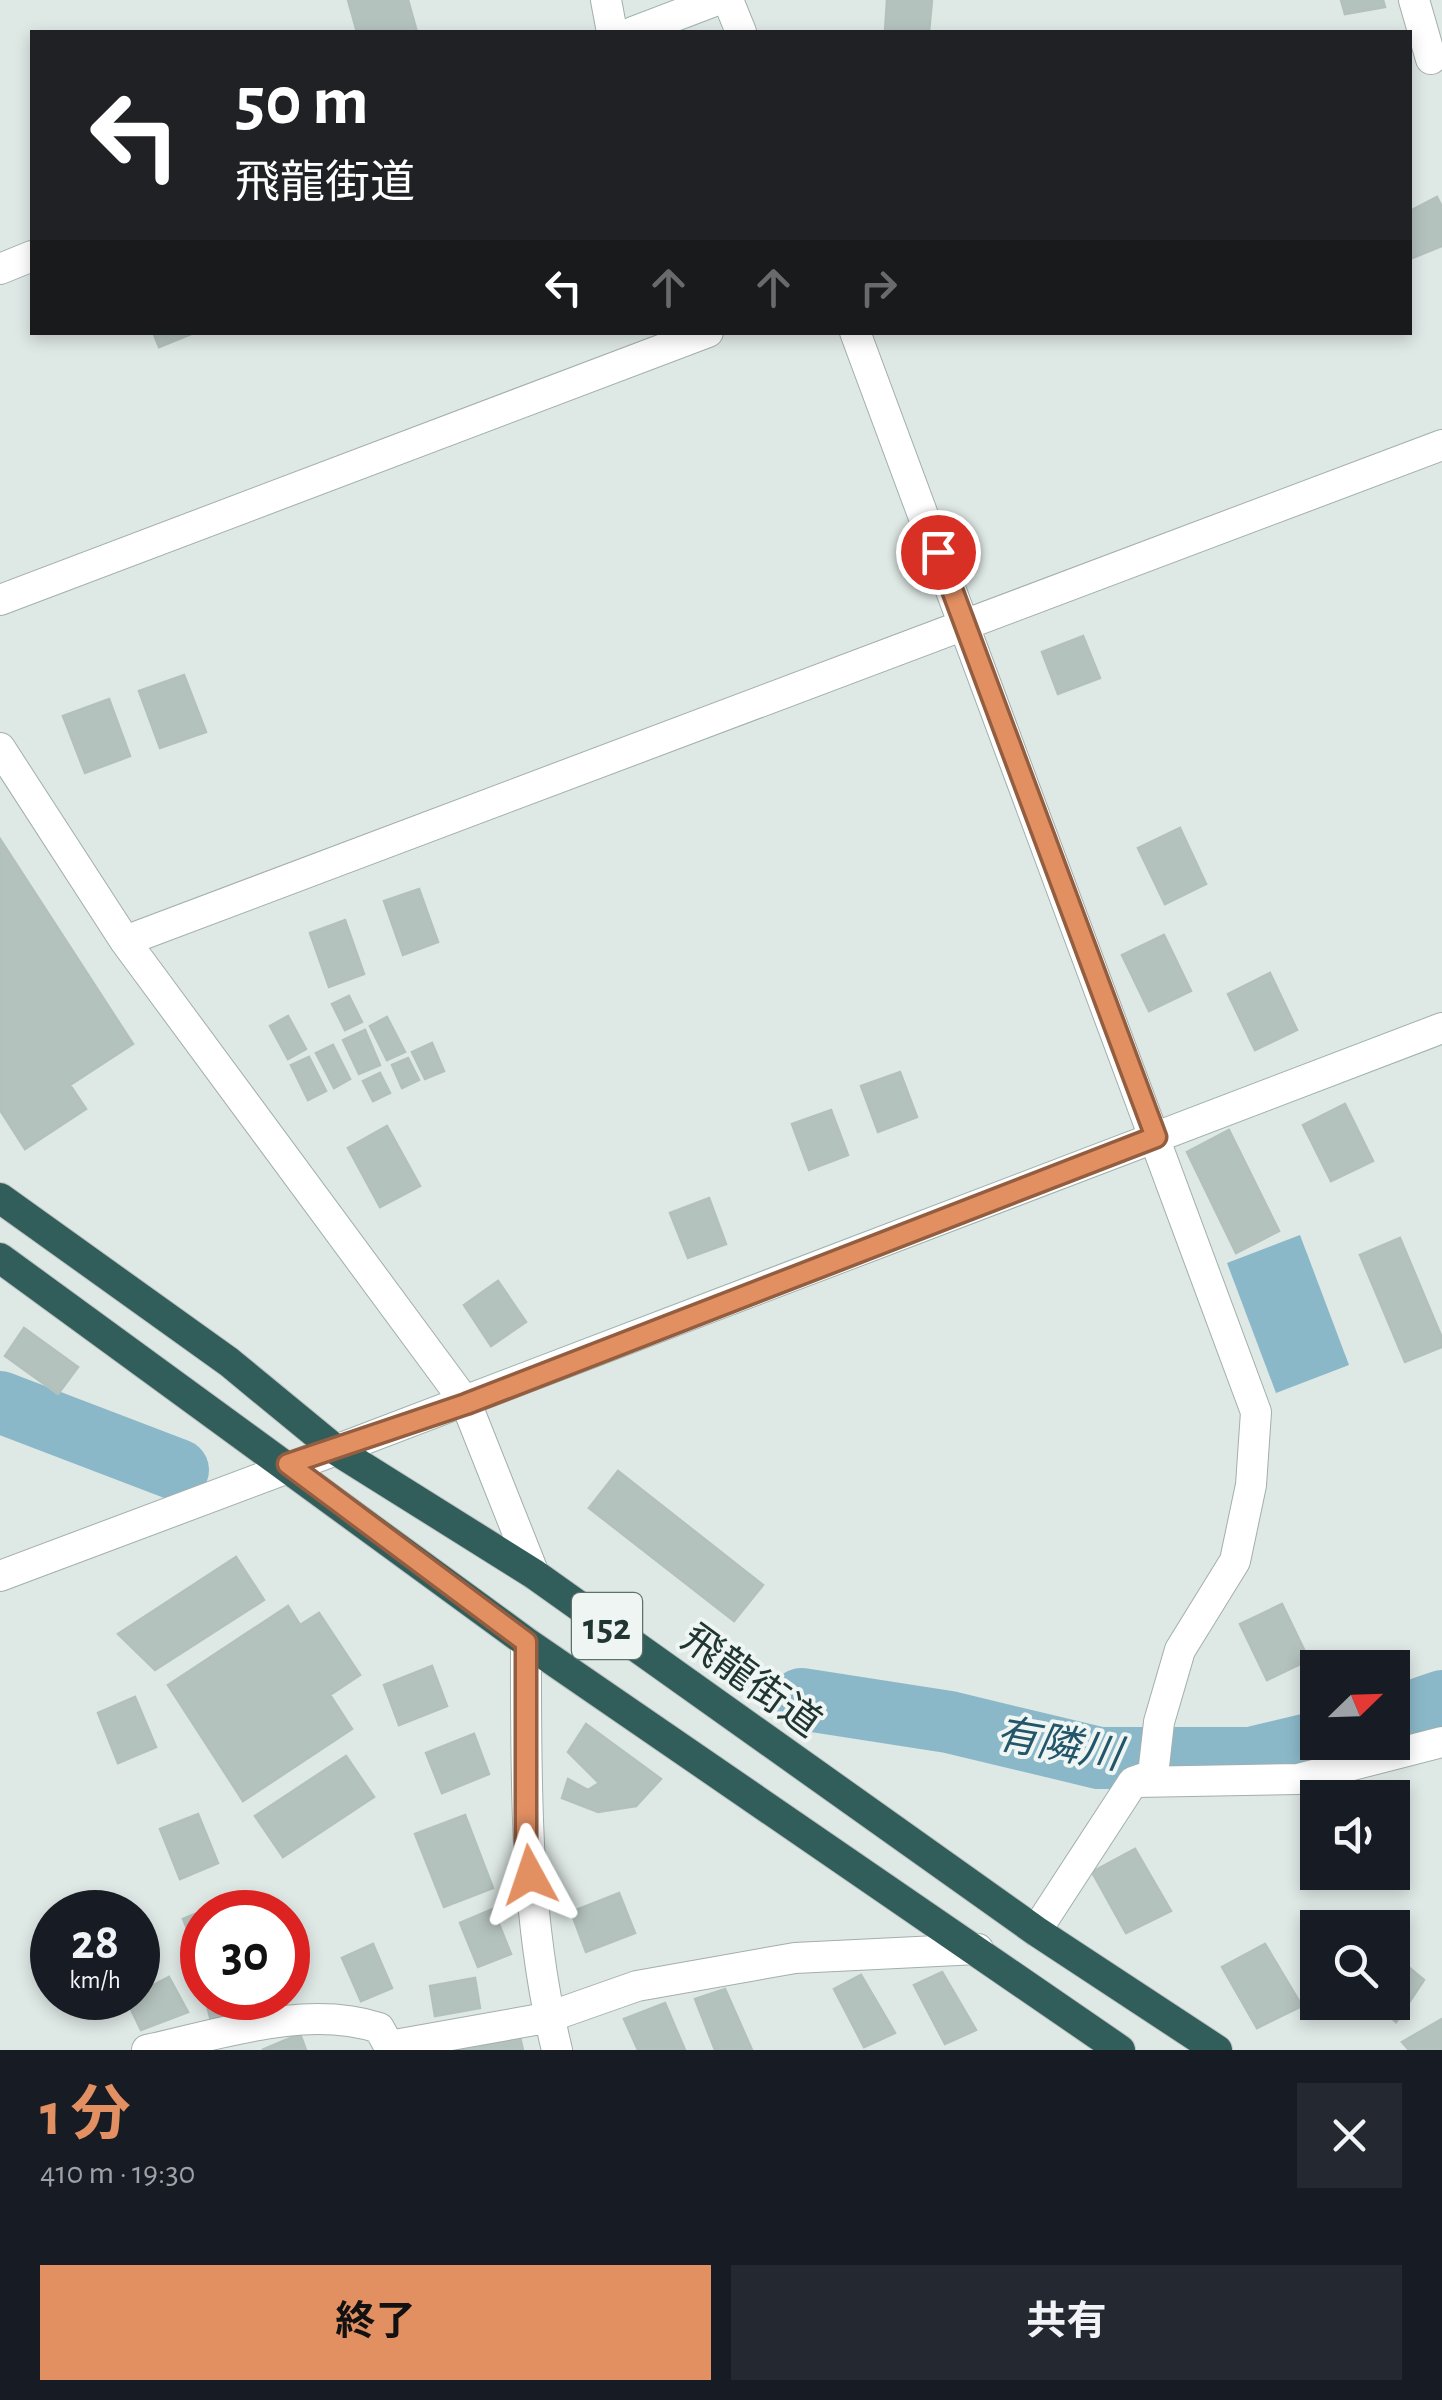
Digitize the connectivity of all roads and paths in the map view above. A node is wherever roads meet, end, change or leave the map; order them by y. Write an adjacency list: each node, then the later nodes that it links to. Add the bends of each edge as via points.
1 (606, 0): 5 (street)
2 (717, 0): 6 (street)
3 (728, 0): 7 (street)
4 (1414, 0): 8 (street)
5 (612, 30)
6 (637, 30)
7 (740, 30)
8 (1428, 60)
9 (30, 257): 10 (street)
10 (0, 269)
11 (700, 335): 14 (street)
12 (856, 335): 15 (street)
13 (1442, 445): 15 (street)
14 (0, 600)
15 (966, 625): 17 (street); 19 (street)
16 (0, 748): 17 (street)
17 (125, 941): 22 (street)
18 (1442, 1028): 19 (street)
19 (1156, 1137): 22 (street); 29 (street, via 1256,1412 1236,1562 1180,1650)
20 (0, 1198): 23 (highway, 飛龍街道 / 152, via 228,1362)
21 (0, 1258): 24 (highway, 152)
22 (466, 1404): 23 (street); 25 (street)
23 (336, 1450): 24 (street); 25 (highway, 飛龍街道 / 152)
24 (288, 1464): 26 (street); 27 (highway, 152)
25 (534, 1574): 30 (highway, 飛龍街道 / 152)
26 (0, 1576)
27 (526, 1642): 31 (highway, 152); 32 (street, via 526,1840)
28 (1442, 1742): 29 (street, via 1298,1779)
29 (1143, 1778): 30 (street)
30 (1036, 1932): 36 (highway, 飛龍街道 / 152)
31 (978, 1948): 32 (street, via 796,1958 637,1986); 35 (highway, 152)
32 (546, 2018): 33 (street, via 389,2046 379,2028 344,2017 260,2026); 34 (street)
33 (147, 2050)
34 (556, 2050)
35 (1120, 2050)
36 (1216, 2050)

